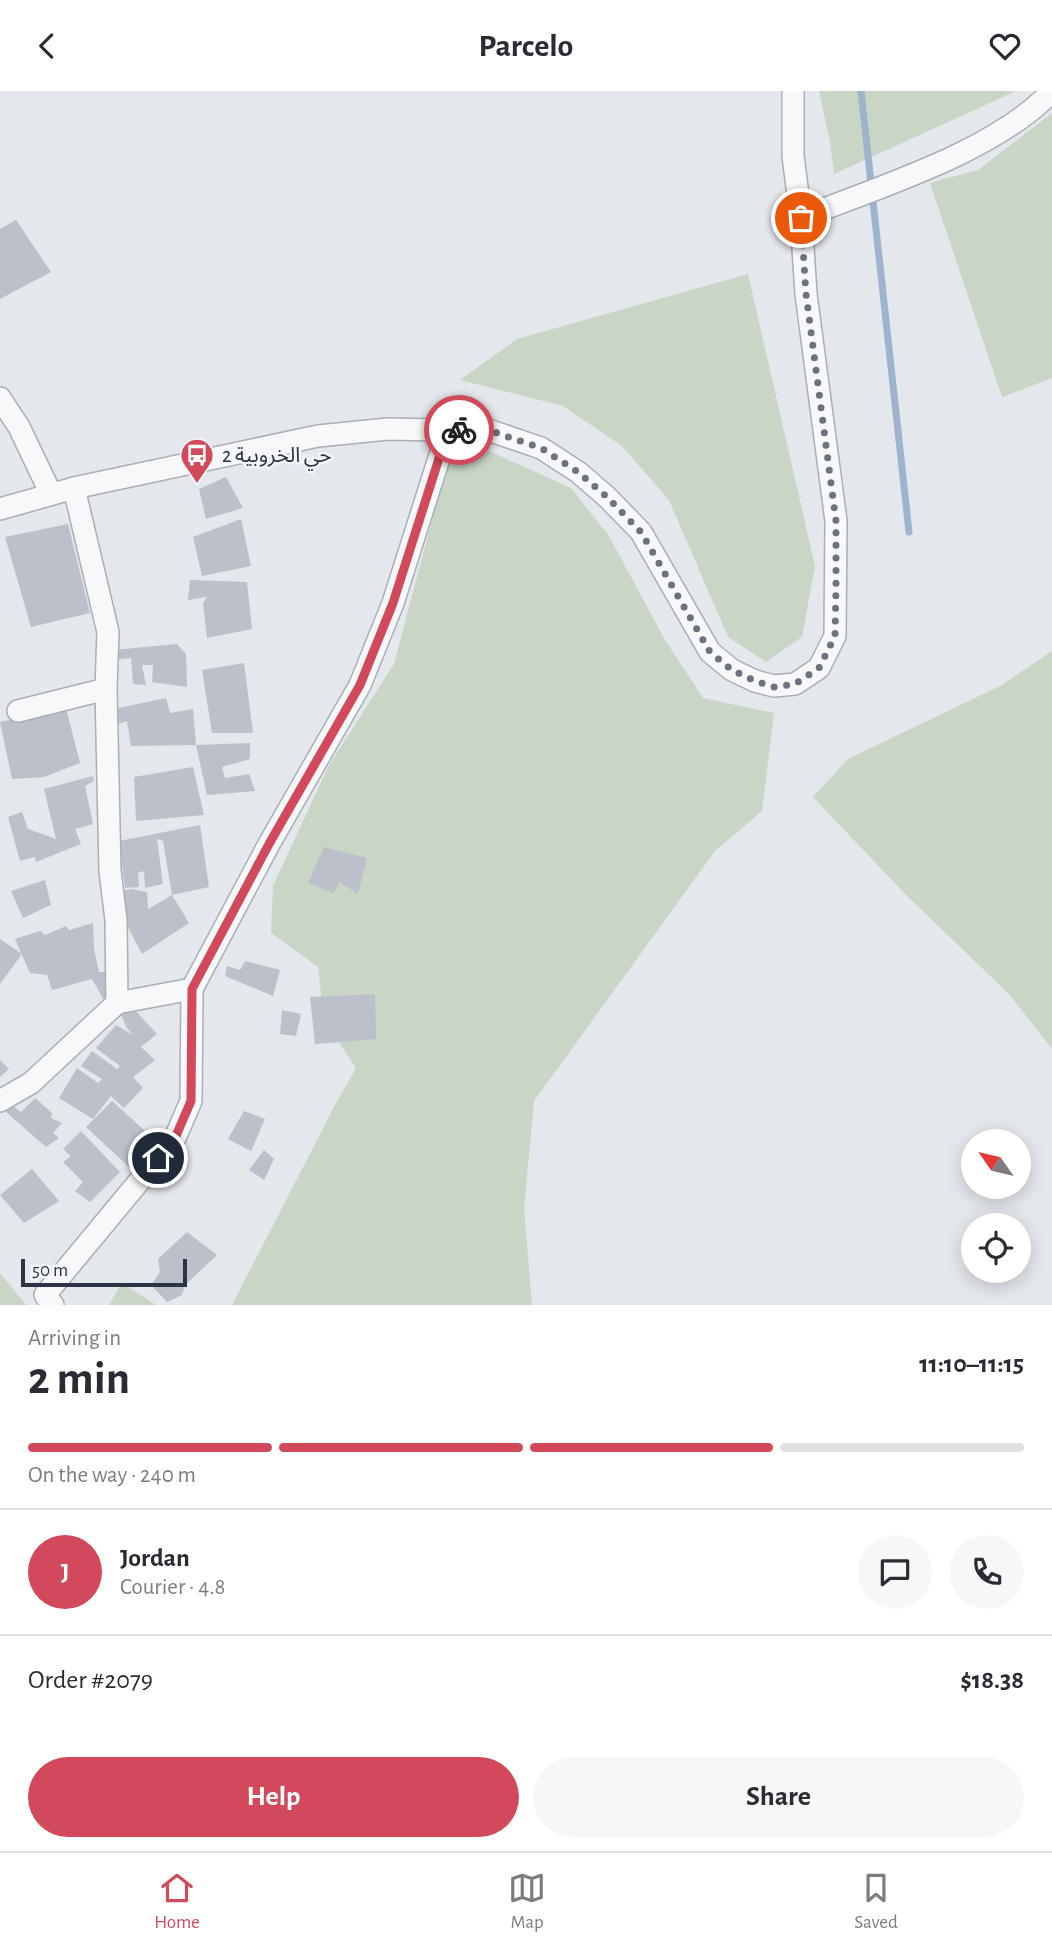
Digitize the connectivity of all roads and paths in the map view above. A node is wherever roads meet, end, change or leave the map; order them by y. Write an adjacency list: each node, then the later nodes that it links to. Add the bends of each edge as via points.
1 (793, 91): 3 (street, via 793,156)
2 (1052, 91): 3 (street, via 997,134)
3 (801, 218): 5 (street, via 806,294 836,521 836,572 835,636 819,668 795,684 774,687 755,681 710,652 641,532 578,472 541,448 491,431)
4 (0, 398): 7 (street)
5 (448, 430): 6 (street, via 388,429 318,436); 11 (street, via 393,603 360,685)
6 (74, 488): 7 (street); 9 (street, via 108,632)
7 (51, 494): 8 (street)
8 (0, 509)
9 (106, 689): 10 (street); 12 (street)
10 (19, 711)
11 (192, 989): 12 (street); 14 (street, via 191,1101 175,1138 45,1295)
12 (117, 1003): 13 (street, via 31,1083)
13 (0, 1101)
14 (53, 1305)

